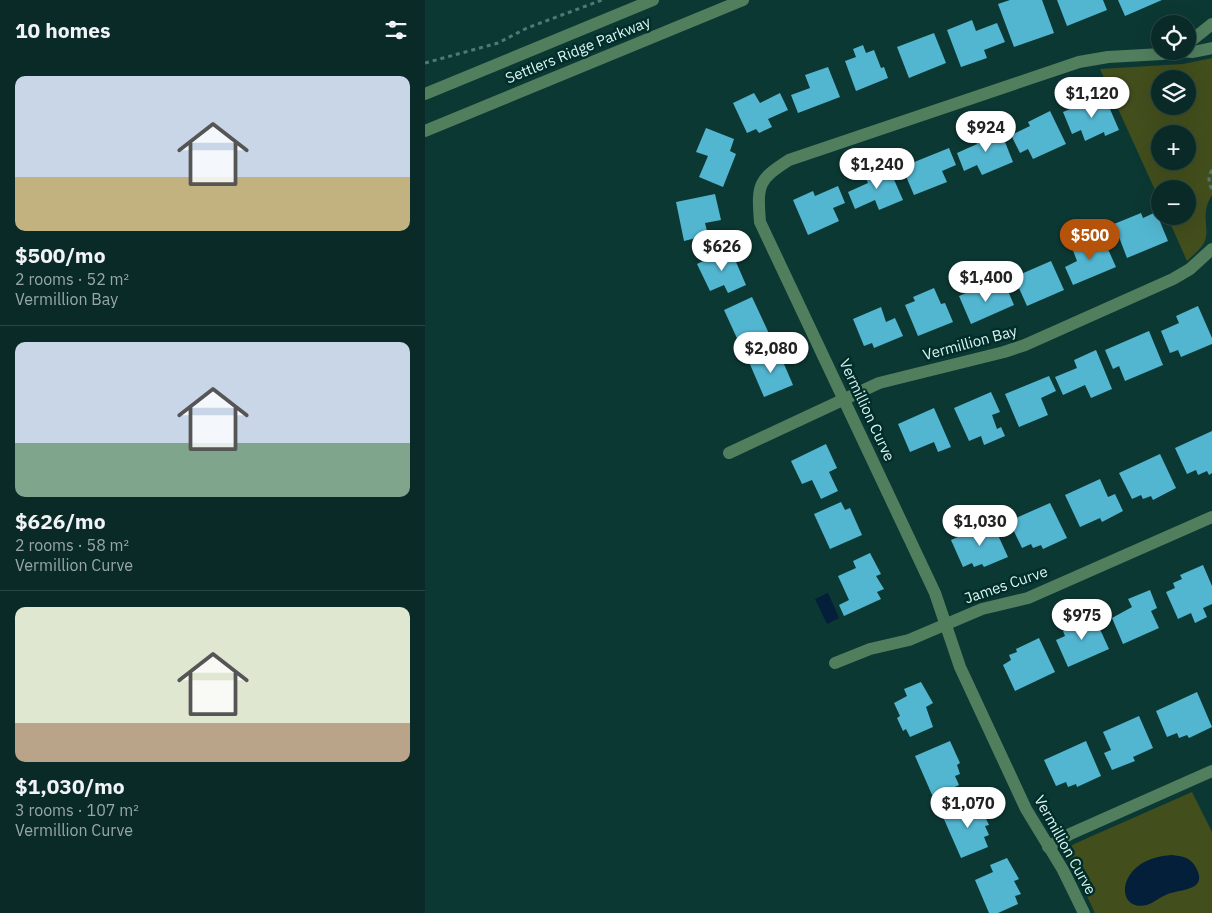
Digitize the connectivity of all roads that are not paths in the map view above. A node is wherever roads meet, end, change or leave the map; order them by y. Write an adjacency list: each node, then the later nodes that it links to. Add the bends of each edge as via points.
1 (653, 0): 8 (street, Settlers Ridge Parkway)
2 (743, 0): 9 (street, Settlers Ridge Parkway)
3 (1212, 24): 4 (street)
4 (1196, 37)
5 (1212, 48): 6 (street, Vermillion Curve)
6 (1196, 51)
7 (1151, 55): 11 (street, Vermillion Curve, via 1079,62 789,160 767,174 758,194 760,222)
8 (425, 94)
9 (425, 131)
10 (1212, 249): 11 (street, Vermillion Bay, via 1173,279 1025,345 879,384)
11 (845, 399): 12 (street, Vermillion Bay); 14 (street, Vermillion Curve, via 935,593)
12 (729, 453)
13 (1212, 517): 14 (street, James Curve, via 1033,596 981,609)
14 (946, 624): 15 (street, James Curve, via 909,640 867,650); 17 (street, Vermillion Curve, via 960,667 1026,809)
15 (835, 663)
16 (1212, 771): 17 (street, via 1074,832)
17 (1049, 847): 18 (street, Vermillion Curve)
18 (1083, 913)

